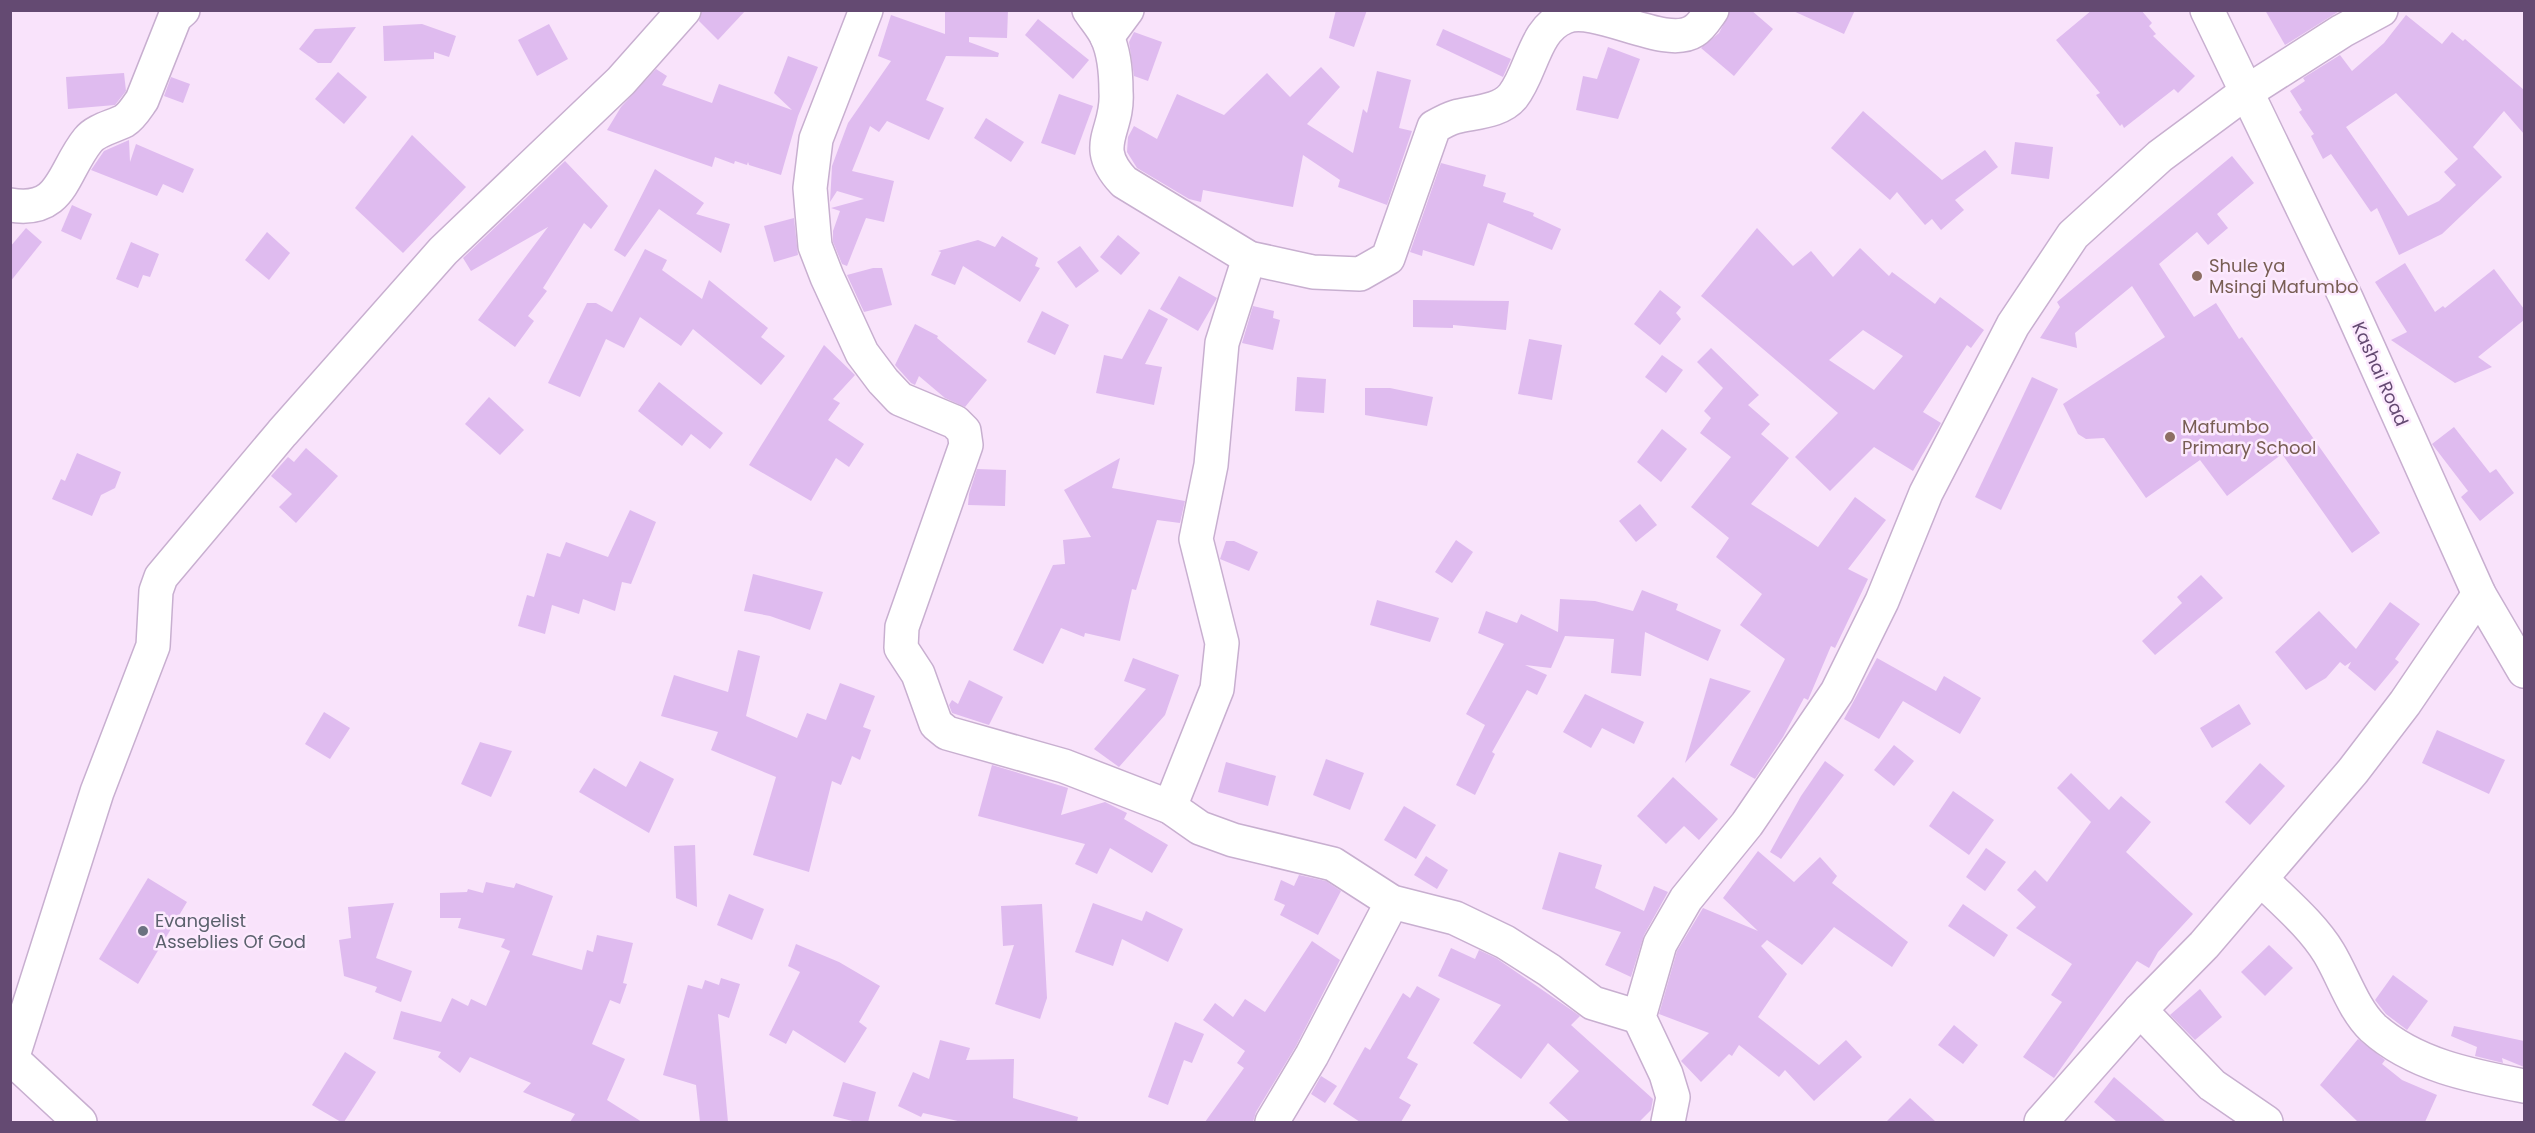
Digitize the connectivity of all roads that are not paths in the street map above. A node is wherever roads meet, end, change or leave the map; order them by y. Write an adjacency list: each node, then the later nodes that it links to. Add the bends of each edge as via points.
1 (183, 10): 11 (street, via 175,17 134,112 88,139 56,193 45,202 24,207)
2 (684, 10): 20 (street, via 621,81 443,251 161,577 156,591 153,646 97,792)
3 (866, 10): 15 (street, via 816,138 810,188 815,246 862,353 883,381 900,399 955,422 964,431 966,445 902,627 901,648 918,674 936,724 947,733 1064,766)
4 (1089, 10): 9 (street)
5 (1127, 10): 9 (street)
6 (1712, 10): 12 (street, via 1694,32 1673,36 1585,16 1566,16 1550,27 1513,97 1484,113 1453,117 1434,127 1388,258 1360,274 1313,272)
7 (2208, 10): 10 (street, Kashai Road)
8 (2381, 10): 10 (street)
9 (1107, 37): 12 (street, via 1117,94 1106,148 1109,166 1124,182)
10 (2245, 93): 13 (street, Kashai Road, via 2346,298); 19 (street, via 2160,156 2073,235 2013,325 1926,493 1882,601 1837,692 1747,824 1686,899 1660,944)
11 (10, 204)
12 (1249, 258): 15 (street, via 1222,343 1211,465 1196,539 1222,643 1217,689)
13 (2479, 594): 14 (street, Kashai Road); 16 (street, via 2353,771)
14 (2524, 671)
15 (1170, 807): 17 (street, via 1211,832 1333,864)
16 (2261, 879): 18 (street); 21 (street, via 2312,931 2371,1026 2388,1040 2430,1062)
17 (1392, 902): 19 (street, via 1455,918 1505,942 1593,1003); 23 (street, via 1312,1055)
18 (2140, 1010): 25 (street); 26 (street, via 2212,1085)
19 (1639, 1017): 24 (street, via 1673,1097)
20 (11, 1058): 22 (street)
21 (2524, 1086)
22 (80, 1122)
23 (1272, 1122)
24 (1668, 1122)
25 (2041, 1122)
26 (2266, 1122)

